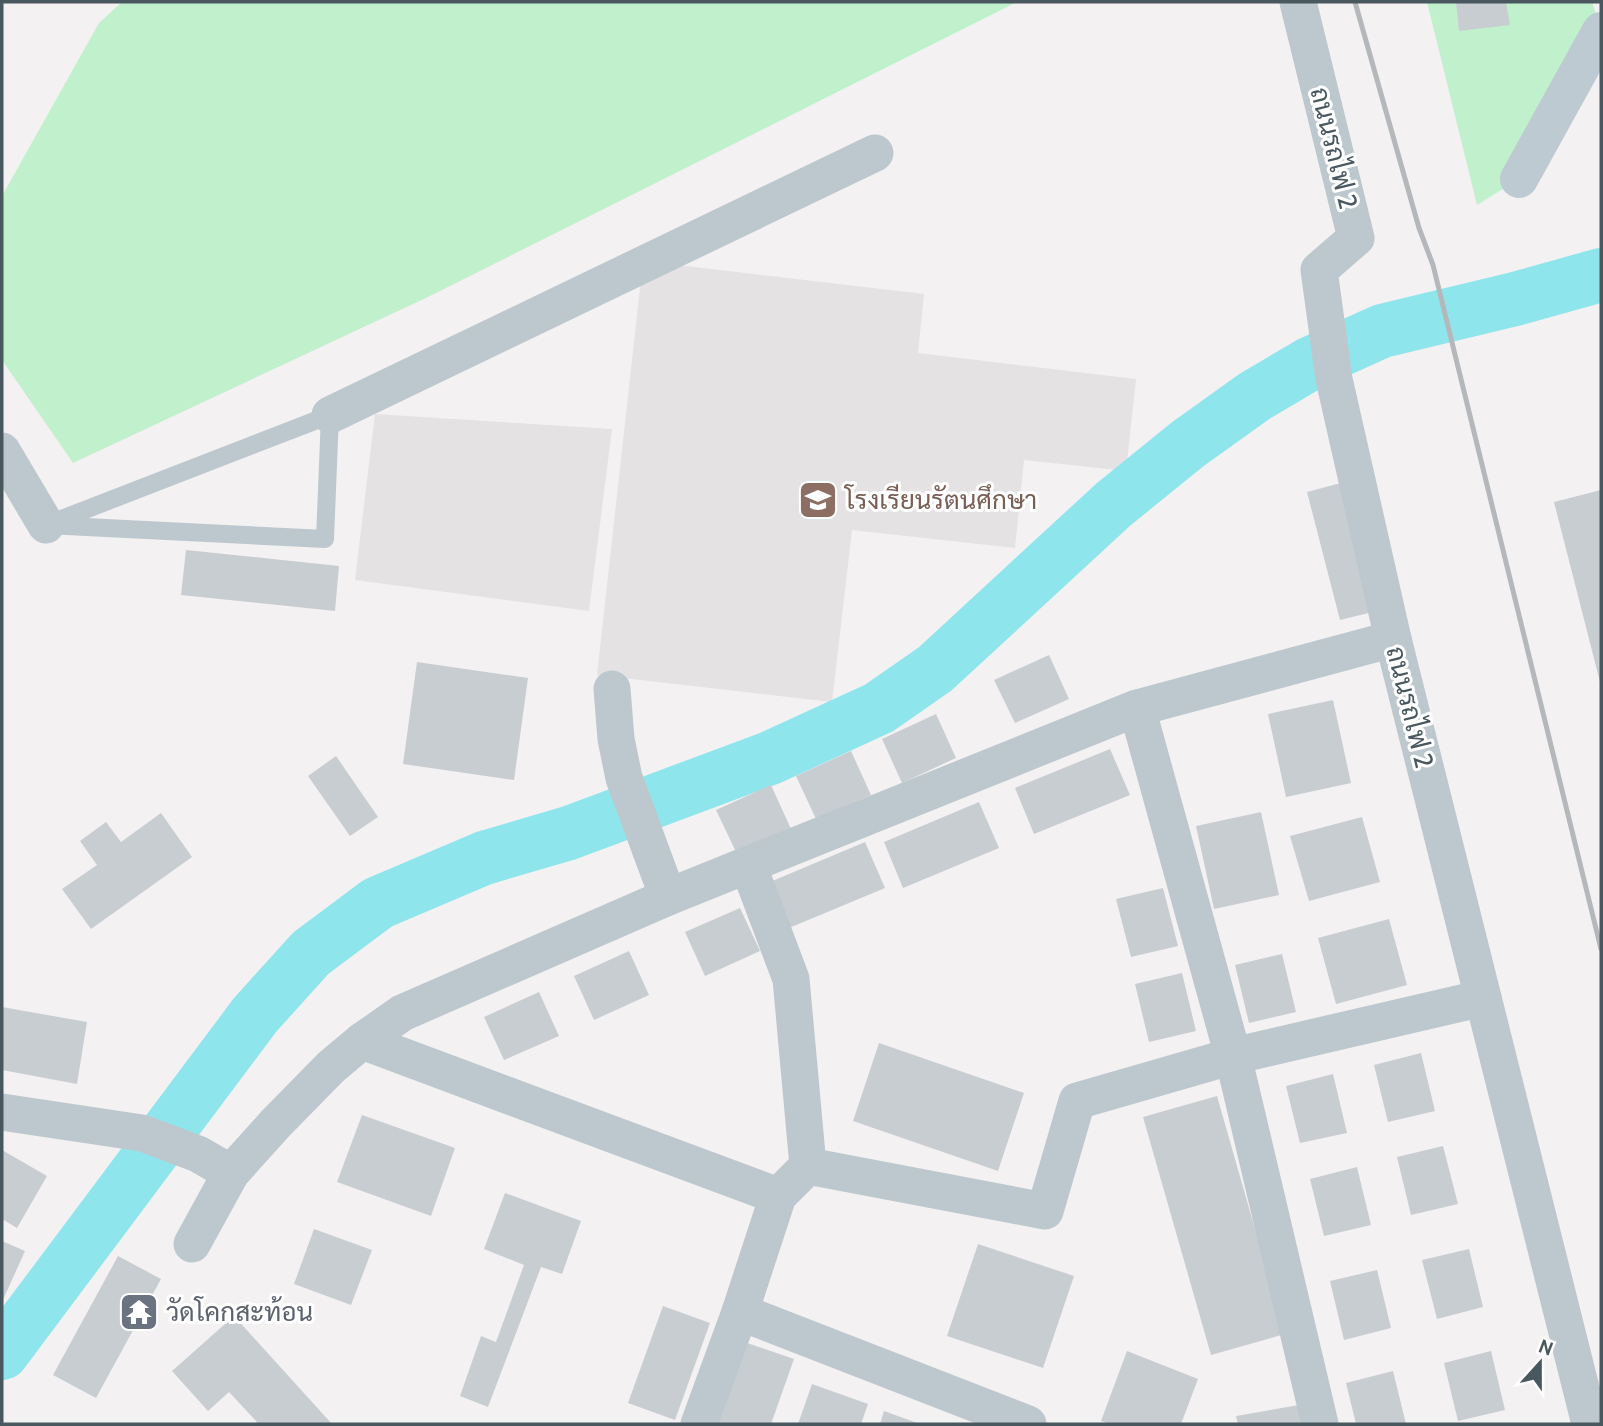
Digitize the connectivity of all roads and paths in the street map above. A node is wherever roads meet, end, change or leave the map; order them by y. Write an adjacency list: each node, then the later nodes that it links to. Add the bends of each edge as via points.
1 (1297, 2): 8 (street, ถนนรถไฟ 2, via 1356,238 1319,270 1334,379)
2 (1601, 31): 4 (street)
3 (875, 153): 5 (street)
4 (1519, 179)
5 (330, 415): 7 (lane); 7 (lane, via 325,539)
6 (2, 451): 7 (street)
7 (46, 525)
8 (1394, 639): 10 (street); 13 (street, ถนนรถไฟ 2)
9 (612, 689): 12 (street, via 624,778)
10 (1137, 708): 11 (street); 15 (street)
11 (748, 865): 12 (street); 17 (street, via 792,978)
12 (663, 885): 14 (street, via 402,1013)
13 (1483, 998): 15 (street); 25 (street, ถนนรถไฟ 2)
14 (362, 1041): 18 (street, via 331,1067); 19 (street)
15 (1233, 1056): 17 (street, via 1077,1101 1045,1210); 24 (street)
16 (2, 1112): 18 (street, via 142,1133 198,1154)
17 (808, 1166): 19 (street)
18 (231, 1173): 20 (street)
19 (778, 1196): 21 (street)
20 (192, 1244)
21 (740, 1312): 22 (street); 23 (street)
22 (699, 1424)
23 (1028, 1424)
24 (1320, 1424)
25 (1587, 1424)

